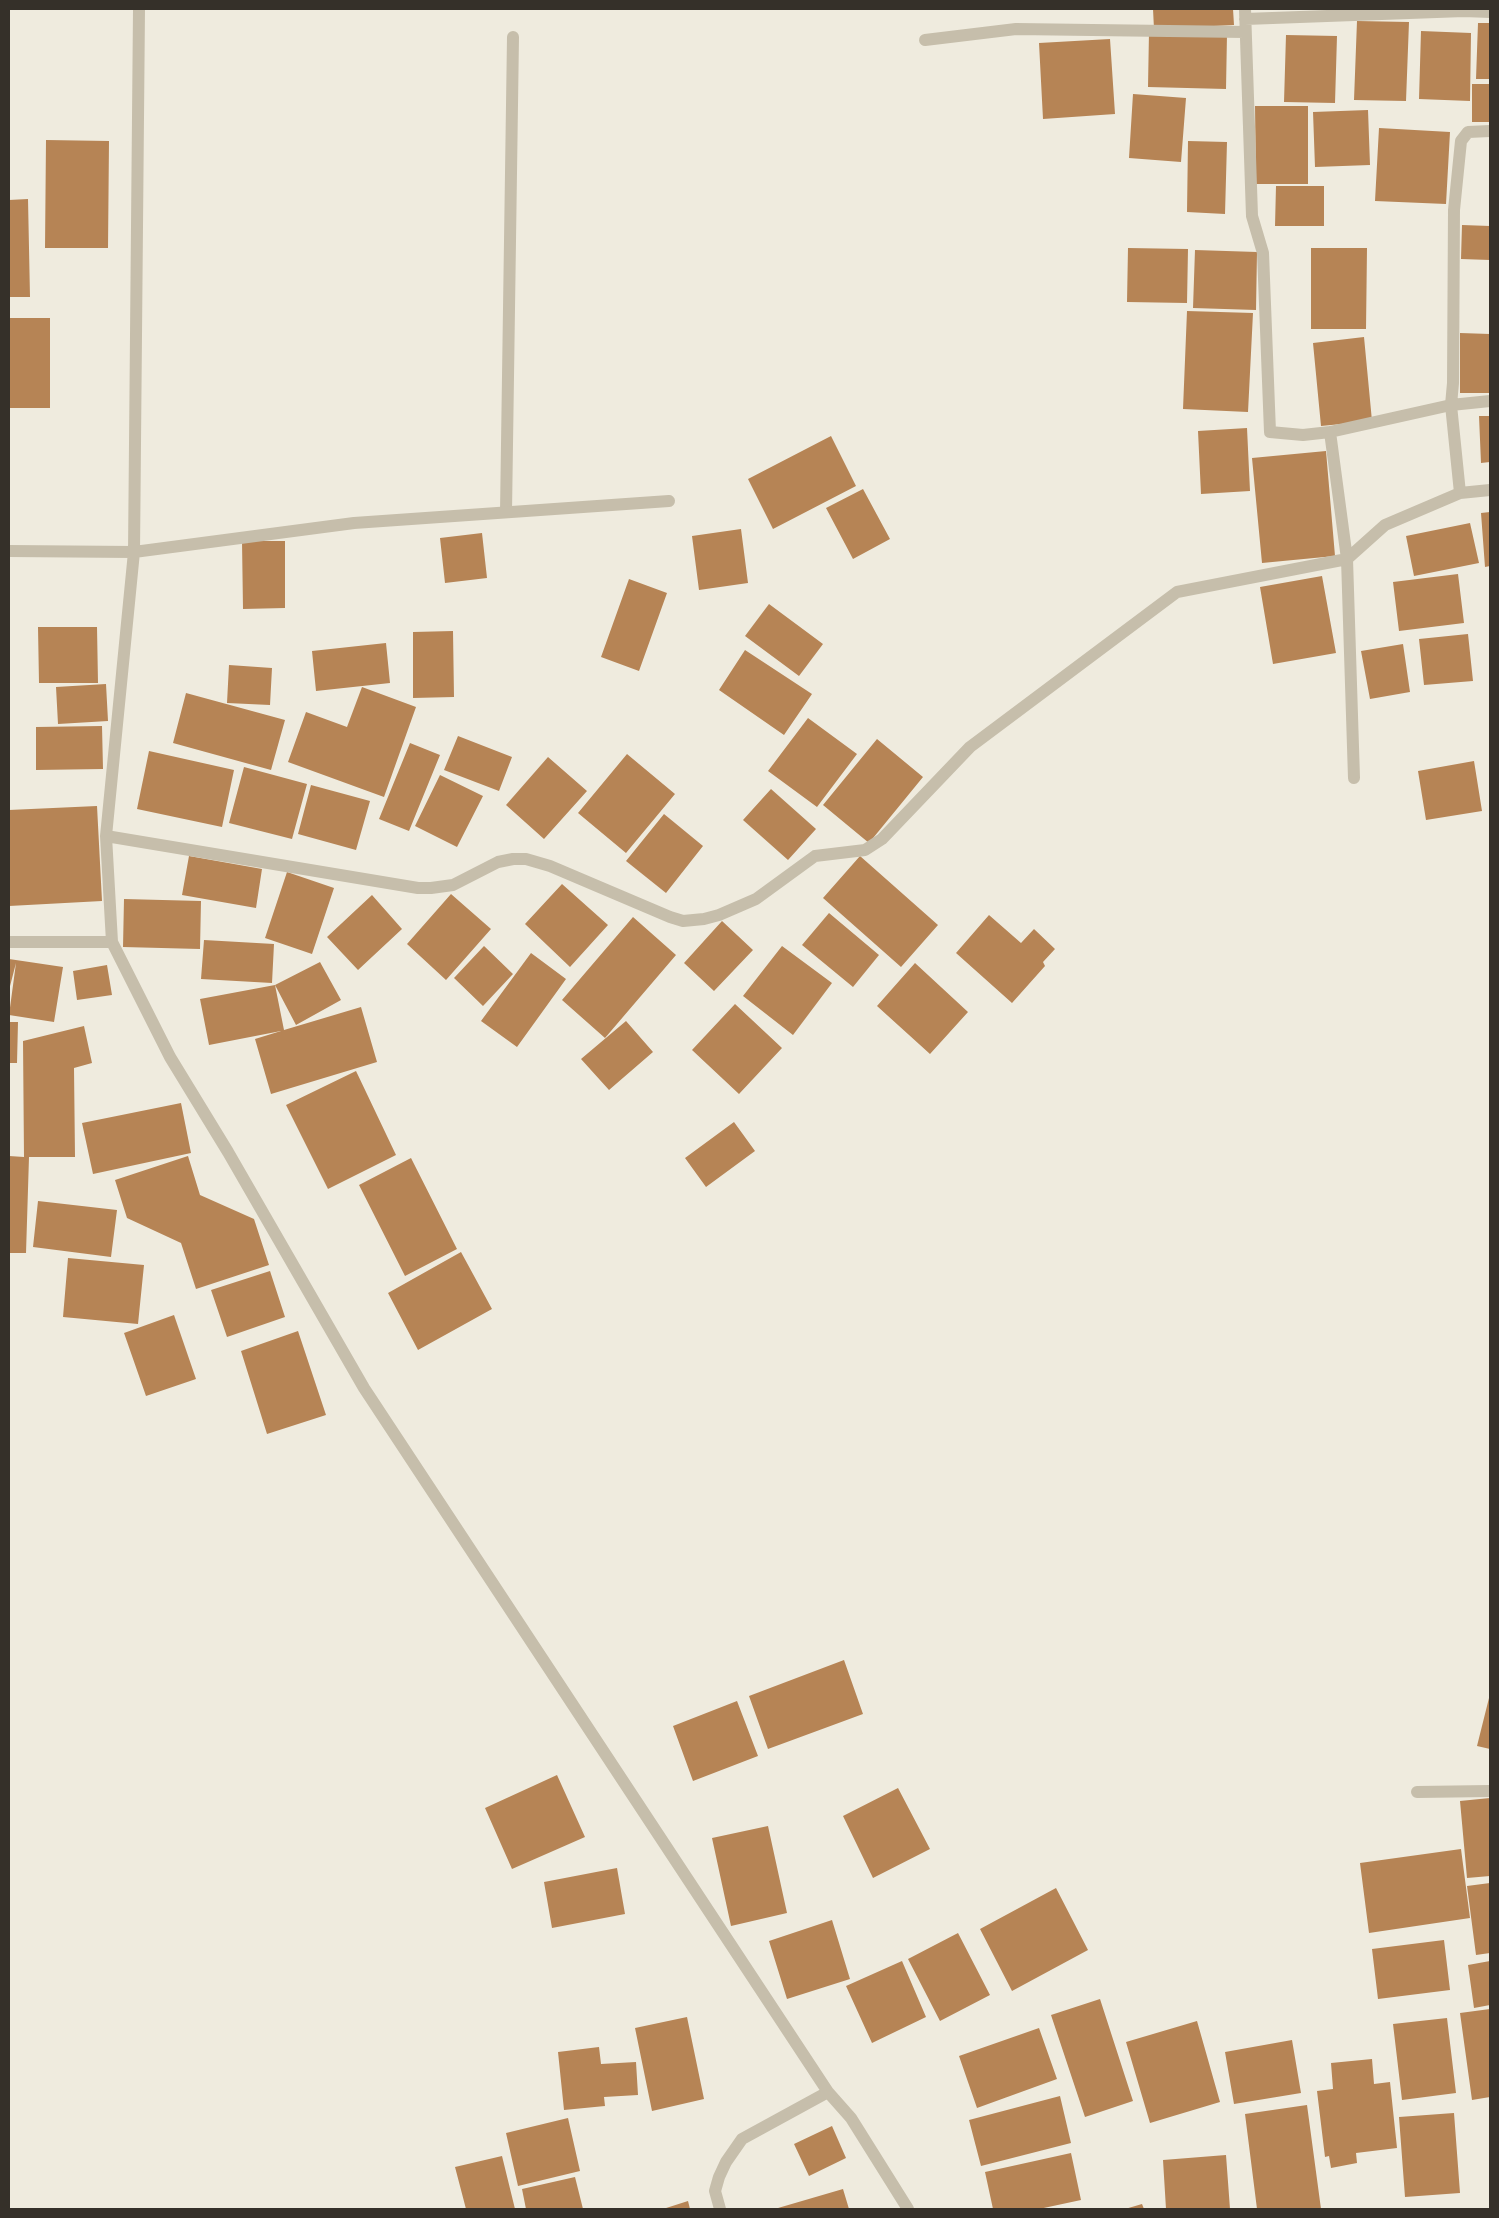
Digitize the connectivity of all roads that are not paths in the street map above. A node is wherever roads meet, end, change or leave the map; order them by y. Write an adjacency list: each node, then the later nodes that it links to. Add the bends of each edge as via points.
1 (139, 9): 16 (street)
2 (1490, 12): 3 (street)
3 (1245, 14): 4 (street)
4 (1245, 32): 6 (street, via 1016,29); 10 (street, via 1252,216 1263,253 1270,432 1303,435)
5 (513, 37): 14 (street)
6 (925, 40)
7 (1490, 131): 9 (street, via 1468,132 1461,140 1454,210)
8 (1490, 401): 9 (street)
9 (1451, 405): 10 (street); 12 (street)
10 (1330, 432): 17 (street)
11 (1490, 490): 12 (street)
12 (1460, 493): 17 (street, via 1385,525)
13 (669, 501): 14 (street)
14 (506, 512): 16 (street, via 354,523)
15 (9, 551): 16 (street)
16 (134, 552): 19 (street)
17 (1347, 559): 18 (street); 19 (street, via 1177,592 970,747 882,839 865,850 815,856 756,899 704,919 683,921 670,917 526,859 498,862 453,885 418,888)
18 (1354, 778)
19 (106, 836): 21 (street)
20 (9, 942): 21 (street)
21 (112, 942): 24 (street, via 170,1057 364,1388)
22 (1490, 1791): 23 (street)
23 (1417, 1792)
24 (828, 2092): 25 (street, via 742,2139 719,2177 715,2191); 26 (street, via 851,2118)
25 (720, 2209)
26 (908, 2209)

